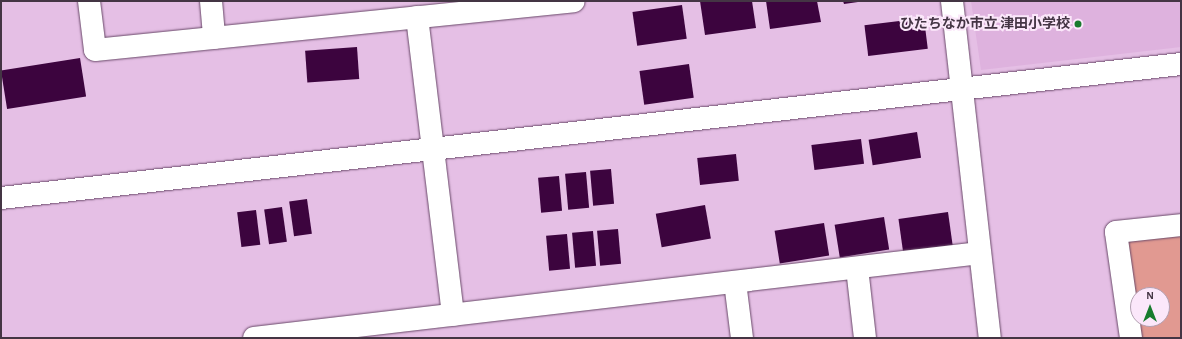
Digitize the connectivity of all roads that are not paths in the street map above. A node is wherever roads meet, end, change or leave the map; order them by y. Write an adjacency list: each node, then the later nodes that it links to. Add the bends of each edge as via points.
1 (89, 1): 6 (street, via 95,50)
2 (211, 1): 6 (street)
3 (574, 1): 5 (street)
4 (952, 1): 8 (street)
5 (417, 17): 6 (street); 9 (street)
6 (214, 38)
7 (1181, 64): 8 (street)
8 (962, 90): 9 (street); 12 (street)
9 (433, 151): 10 (street); 15 (street)
10 (1, 198)
11 (1181, 225): 20 (street, via 1116,232)
12 (980, 253): 13 (street); 19 (street)
13 (857, 268): 14 (street); 18 (street)
14 (735, 282): 15 (street); 17 (street)
15 (453, 315): 16 (street)
16 (254, 338)
17 (742, 338)
18 (865, 338)
19 (990, 338)
20 (1131, 338)

